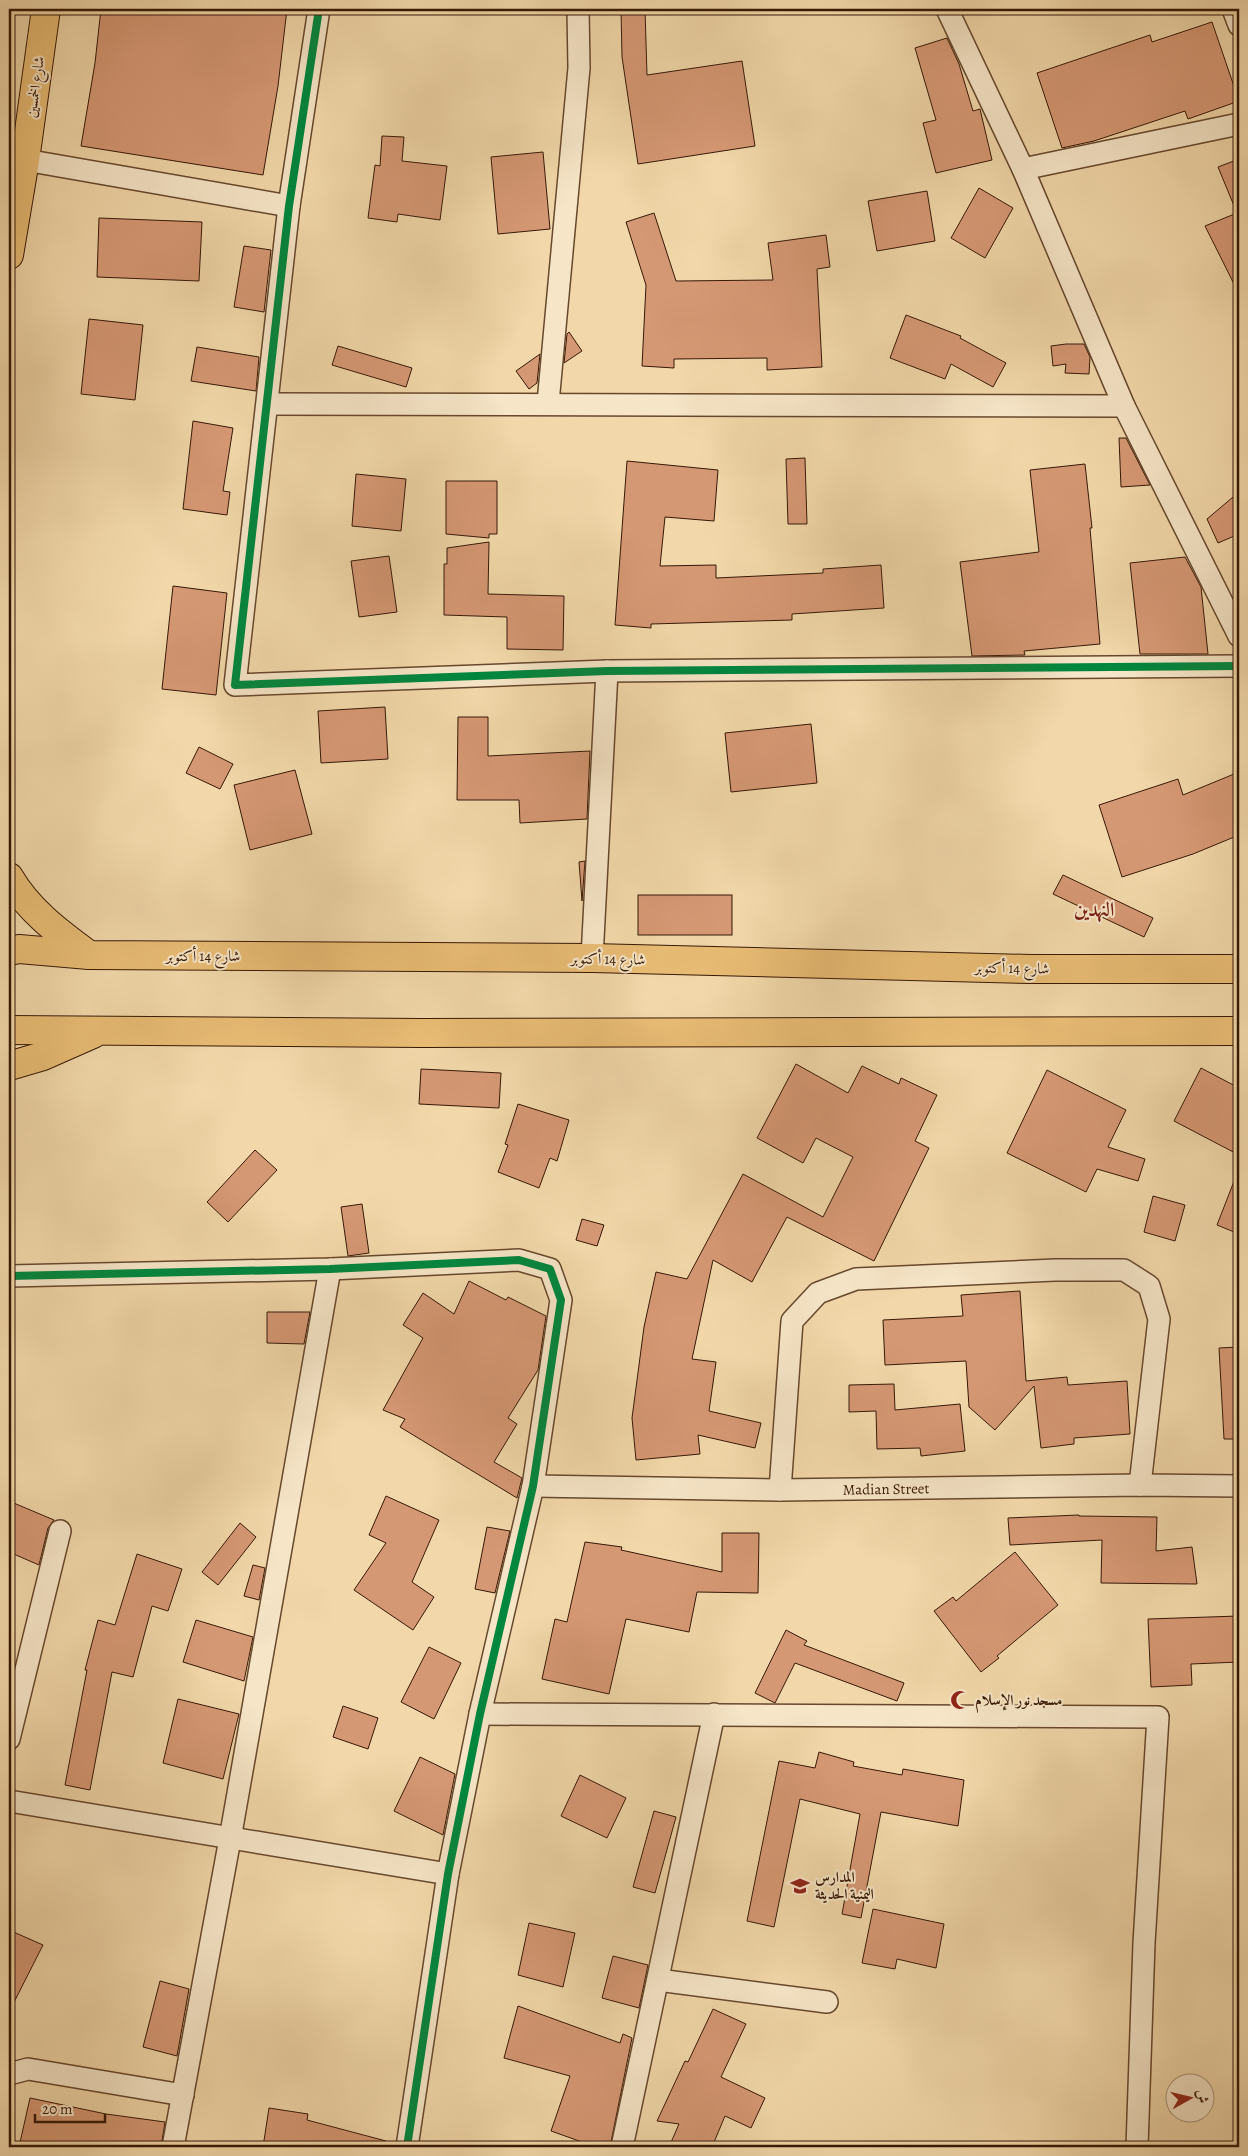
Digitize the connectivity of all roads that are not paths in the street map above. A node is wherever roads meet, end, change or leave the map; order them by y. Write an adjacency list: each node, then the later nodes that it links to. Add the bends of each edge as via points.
1 (46, 9): 8 (main road, شارع الخمسين)
2 (319, 9): 10 (street)
3 (578, 9): 12 (street, via 579,68)
4 (947, 9): 9 (street)
5 (1233, 9): 6 (street)
6 (1239, 25)
7 (1239, 124): 9 (street)
8 (25, 160): 10 (street); 11 (main road, شارع الخمسين)
9 (1023, 170): 14 (street)
10 (289, 206): 13 (street)
11 (9, 255)
12 (548, 403): 13 (street); 14 (street)
13 (268, 404): 17 (street, via 235,685)
14 (1124, 406): 15 (street)
15 (1239, 636)
16 (1239, 666): 17 (street)
17 (607, 671): 21 (street)
18 (9, 877): 20 (main road, via 49,925)
19 (9, 951): 20 (main road, شارع 14 أكتوبر)
20 (89, 955): 21 (main road, شارع 14 أكتوبر)
21 (592, 958): 22 (main road, شارع 14 أكتوبر, via 1031,969)
22 (1239, 970)
23 (9, 1030): 24 (main road)
24 (103, 1030): 25 (main road, via 422,1033); 26 (main road)
25 (1239, 1031)
26 (9, 1066)
27 (330, 1268): 28 (street); 30 (street, via 518,1260 550,1270 561,1300); 38 (street)
28 (9, 1276)
29 (1140, 1485): 31 (street, Madian Street); 32 (street, Madian Street); 32 (street, via 1159,1319 1149,1286 1124,1270 1055,1270 856,1278 818,1293 792,1321)
30 (533, 1486): 32 (street, Madian Street); 34 (street)
31 (1239, 1486)
32 (780, 1490)
33 (60, 1531): 36 (street)
34 (480, 1714): 35 (street); 39 (street)
35 (714, 1714): 40 (street); 47 (street, via 1158,1717 1144,1943)
36 (9, 1739)
37 (9, 1800): 38 (street)
38 (230, 1839): 39 (street); 43 (street)
39 (448, 1874): 45 (street)
40 (658, 1980): 41 (street); 46 (street)
41 (827, 2002)
42 (9, 2074): 43 (street, via 28,2069)
43 (183, 2094): 44 (street)
44 (173, 2147)
45 (407, 2147)
46 (622, 2147)
47 (1137, 2147)

